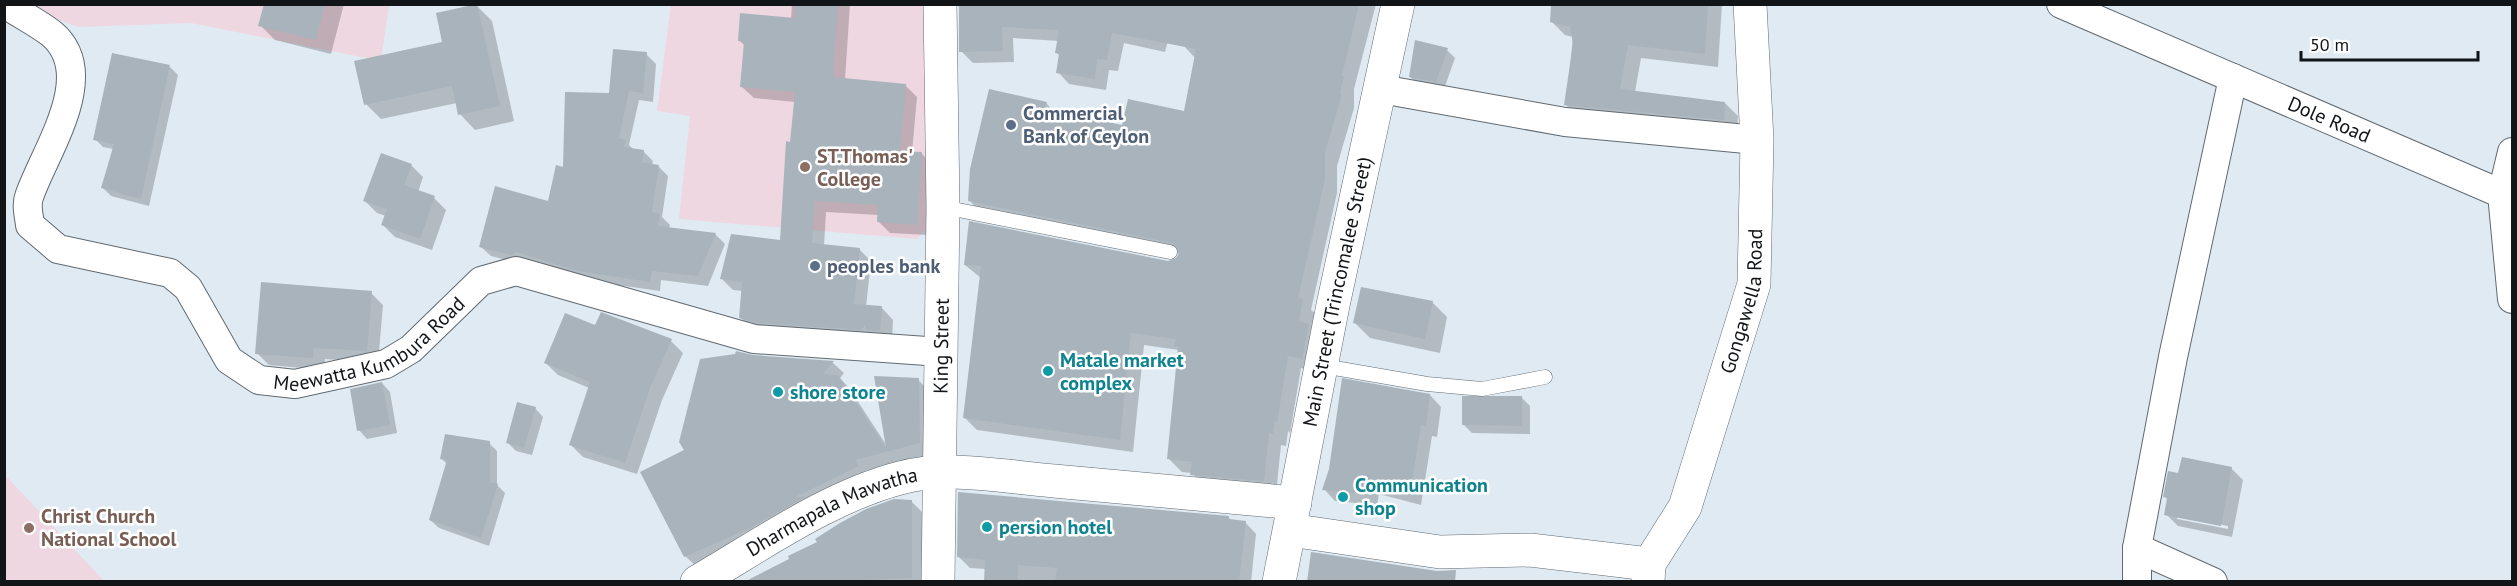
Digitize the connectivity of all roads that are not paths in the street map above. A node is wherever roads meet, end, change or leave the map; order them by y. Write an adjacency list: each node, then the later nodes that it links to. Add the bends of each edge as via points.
1 (5, 4): 14 (street, Meewatta Kumbura Road, via 53,35 69,58 70,83 62,123 28,200 30,225 58,249 170,273 188,288 229,360 259,380 295,384 386,364 411,350 481,281 516,271 754,339)
2 (940, 4): 11 (main road, King Street)
3 (1398, 4): 7 (main road, Main Street (Trincomalee Street))
4 (1750, 4): 8 (main road, Gongawella Road)
5 (2061, 4): 6 (street, Dole Road)
6 (2233, 78): 10 (street, Dole Road); 19 (street)
7 (1381, 89): 8 (street, via 1565,122); 15 (main road, Main Street (Trincomalee Street))
8 (1757, 140): 20 (main road, Gongawella Road, via 1754,284 1685,507)
9 (2512, 152): 10 (street)
10 (2502, 194): 13 (street)
11 (942, 207): 12 (lane); 14 (main road, King Street)
12 (1170, 252)
13 (2512, 292)
14 (940, 352): 17 (main road, King Street)
15 (1323, 366): 16 (lane, via 1426,384 1482,389); 18 (main road, Main Street (Trincomalee Street))
16 (1545, 377)
17 (939, 472): 18 (main road, Dharmapala Mawatha); 21 (main road, Dharmapala Mawatha, via 898,479 840,502); 22 (main road, King Street)
18 (1293, 517): 20 (main road, Dharmapala Mawatha, via 1440,552 1530,550); 23 (main road, Main Street (Trincomalee Street))
19 (2137, 548): 24 (street); 25 (street)
20 (1648, 573)
21 (697, 582)
22 (938, 582)
23 (1279, 582)
24 (2137, 582)
25 (2213, 582)

